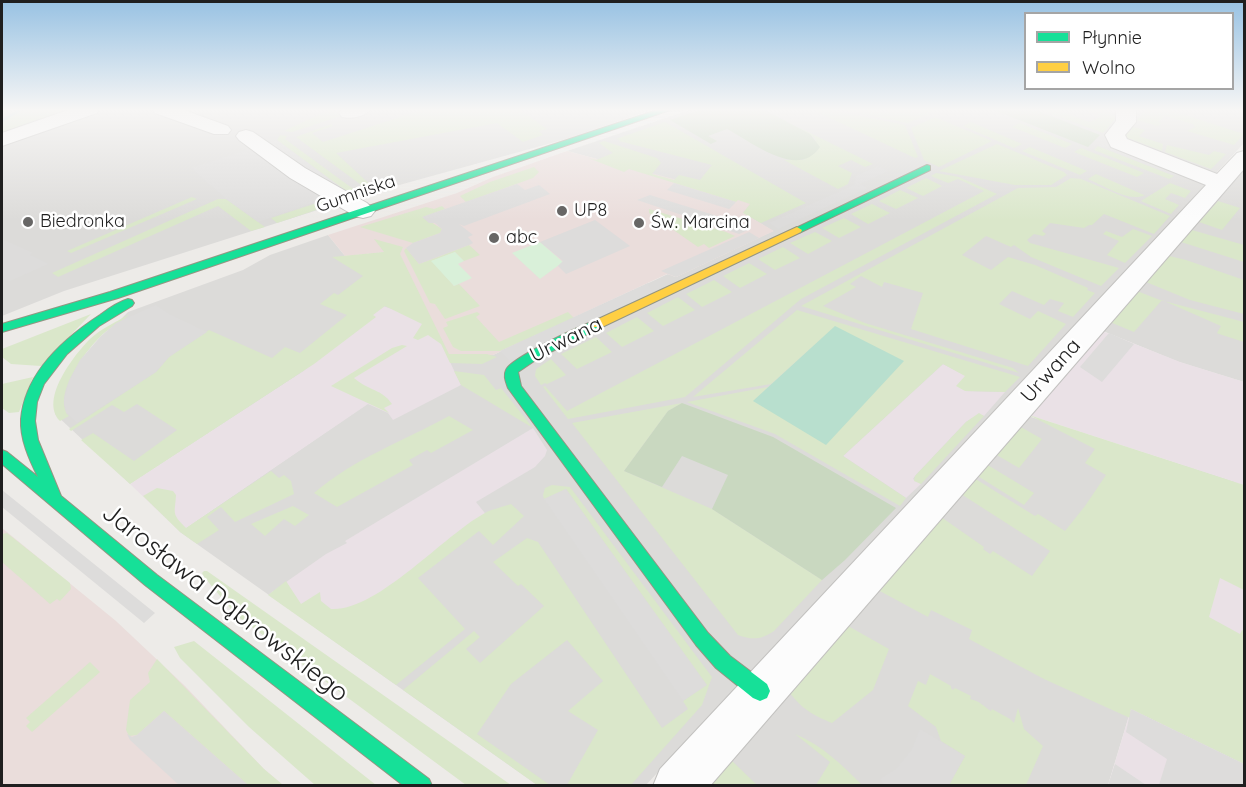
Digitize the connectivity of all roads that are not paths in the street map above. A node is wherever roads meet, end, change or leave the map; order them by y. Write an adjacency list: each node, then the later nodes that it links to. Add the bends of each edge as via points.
1 (257, 146): 7 (street)
2 (559, 146): 7 (street, Gumniska)
3 (1125, 146): 6 (street)
4 (1245, 157): 6 (street, Urwana)
5 (927, 168): 14 (street, Urwana, via 546,349 512,370 515,388 702,639 723,662)
6 (1221, 183): 14 (street, Urwana)
7 (363, 211): 8 (street, Gumniska)
8 (260, 246): 9 (street, Gumniska); 13 (street, Gumniska, via 115,309 61,353 32,399 28,419 31,444)
9 (114, 295): 10 (street, Gumniska); 11 (street, Gumniska)
10 (2, 328)
11 (10, 340)
12 (2, 456): 13 (street, Jarosława Dąbrowskiego)
13 (57, 501): 15 (street, Jarosława Dąbrowskiego, via 151,580)
14 (760, 691): 16 (street, Urwana)
15 (422, 786)
16 (677, 786)

